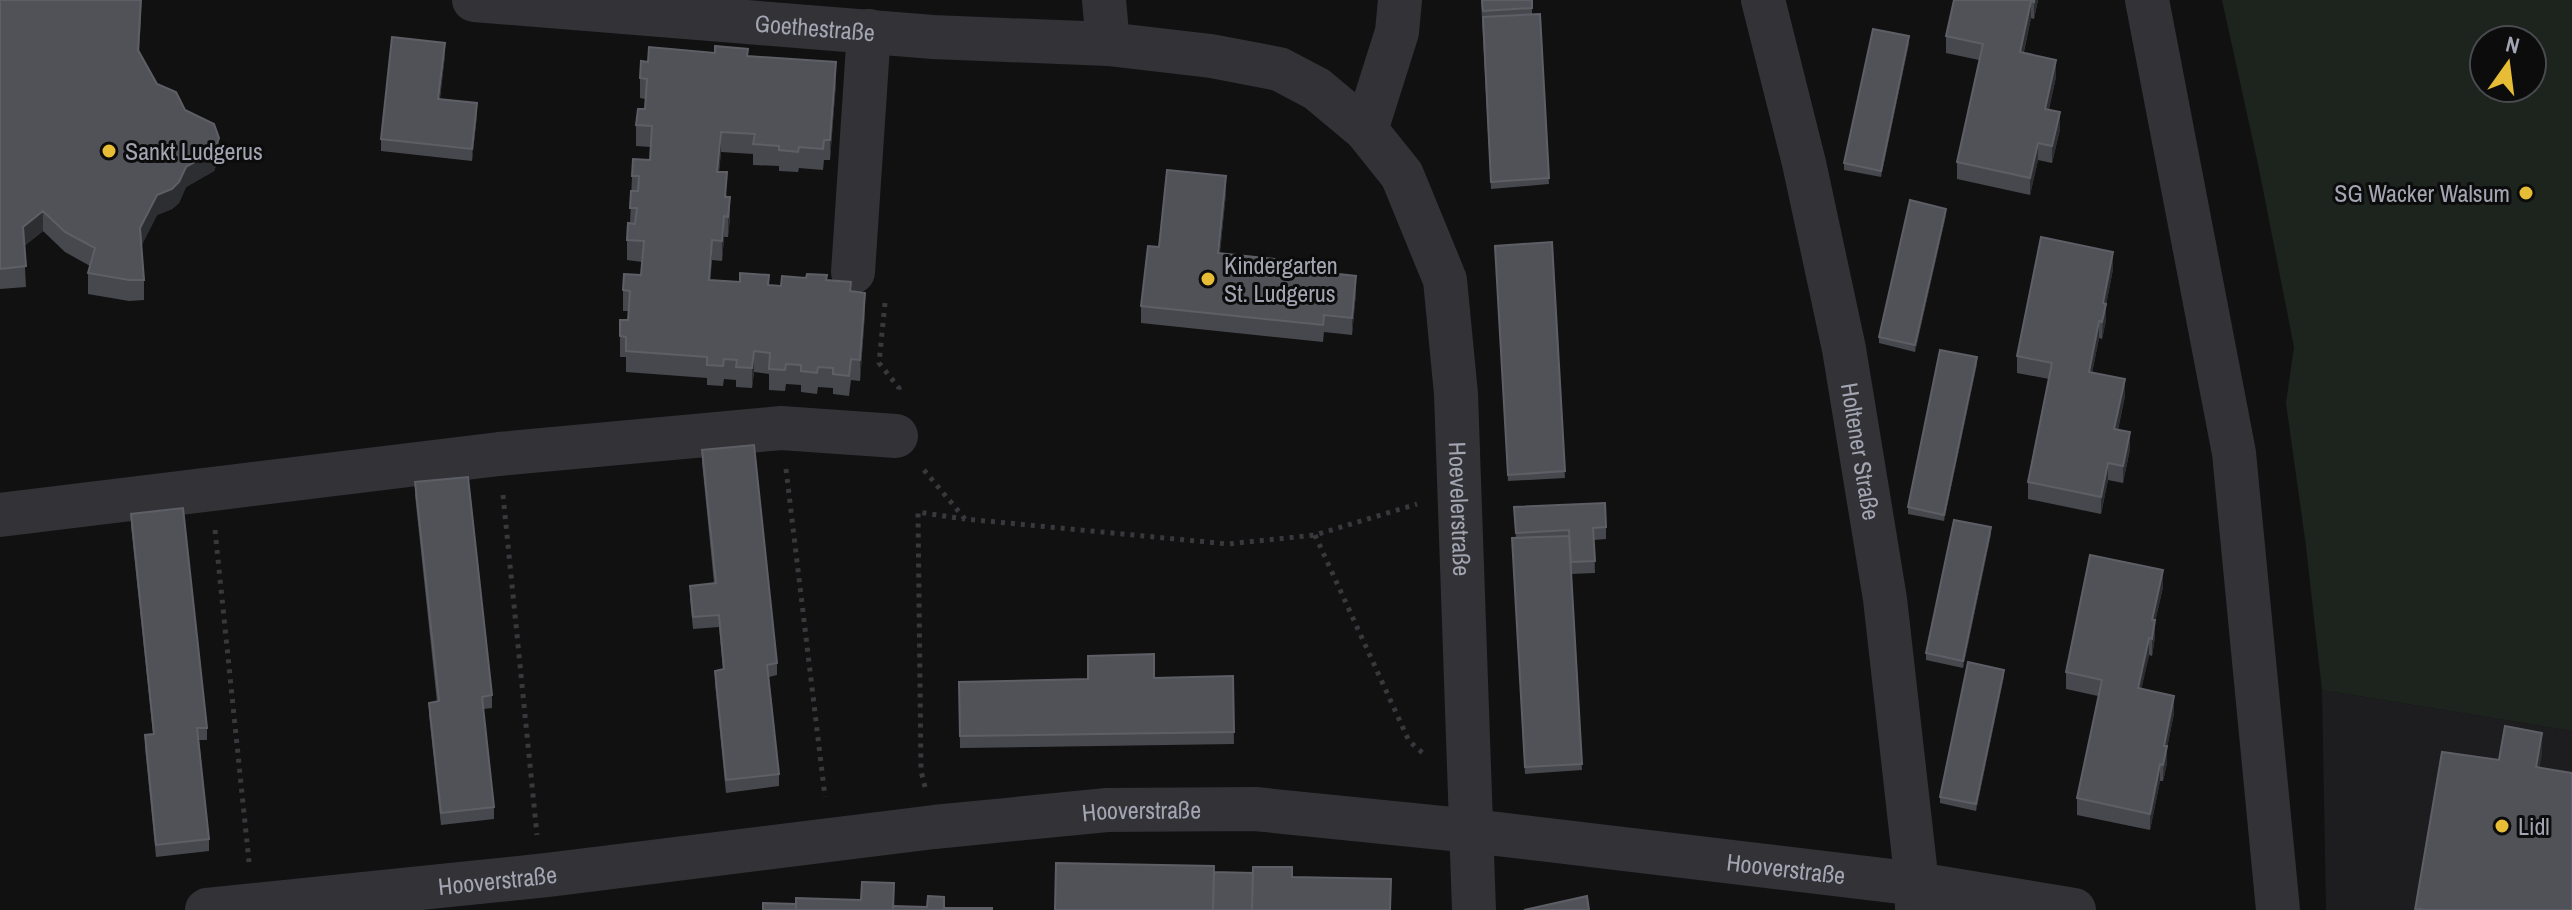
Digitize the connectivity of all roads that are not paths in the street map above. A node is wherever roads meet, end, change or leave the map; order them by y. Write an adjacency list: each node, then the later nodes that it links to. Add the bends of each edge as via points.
1 (474, 0): 6 (street, Goethestraße)
2 (1104, 0): 7 (street)
3 (1400, 0): 8 (street, via 1397,32)
4 (1763, 0): 13 (street, Holtener Straße, via 1844,349 1885,599)
5 (2147, 0): 17 (street, via 2234,453)
6 (869, 31): 7 (street, Goethestraße); 9 (street)
7 (1108, 44): 8 (street, Hoevelerstraße, via 1279,69 1317,89)
8 (1366, 130): 12 (street, Hoevelerstraße, via 1402,175 1445,280 1456,394)
9 (853, 272)
10 (896, 436): 11 (street, via 781,428 499,454)
11 (0, 515)
12 (1470, 812): 13 (street, Hooverstraße); 14 (street, Hooverstraße, via 1107,810); 15 (street, Hoevelerstraße)
13 (1917, 897): 16 (street, Hooverstraße)
14 (207, 910)
15 (1474, 910)
16 (2074, 910)
17 (2278, 910)

